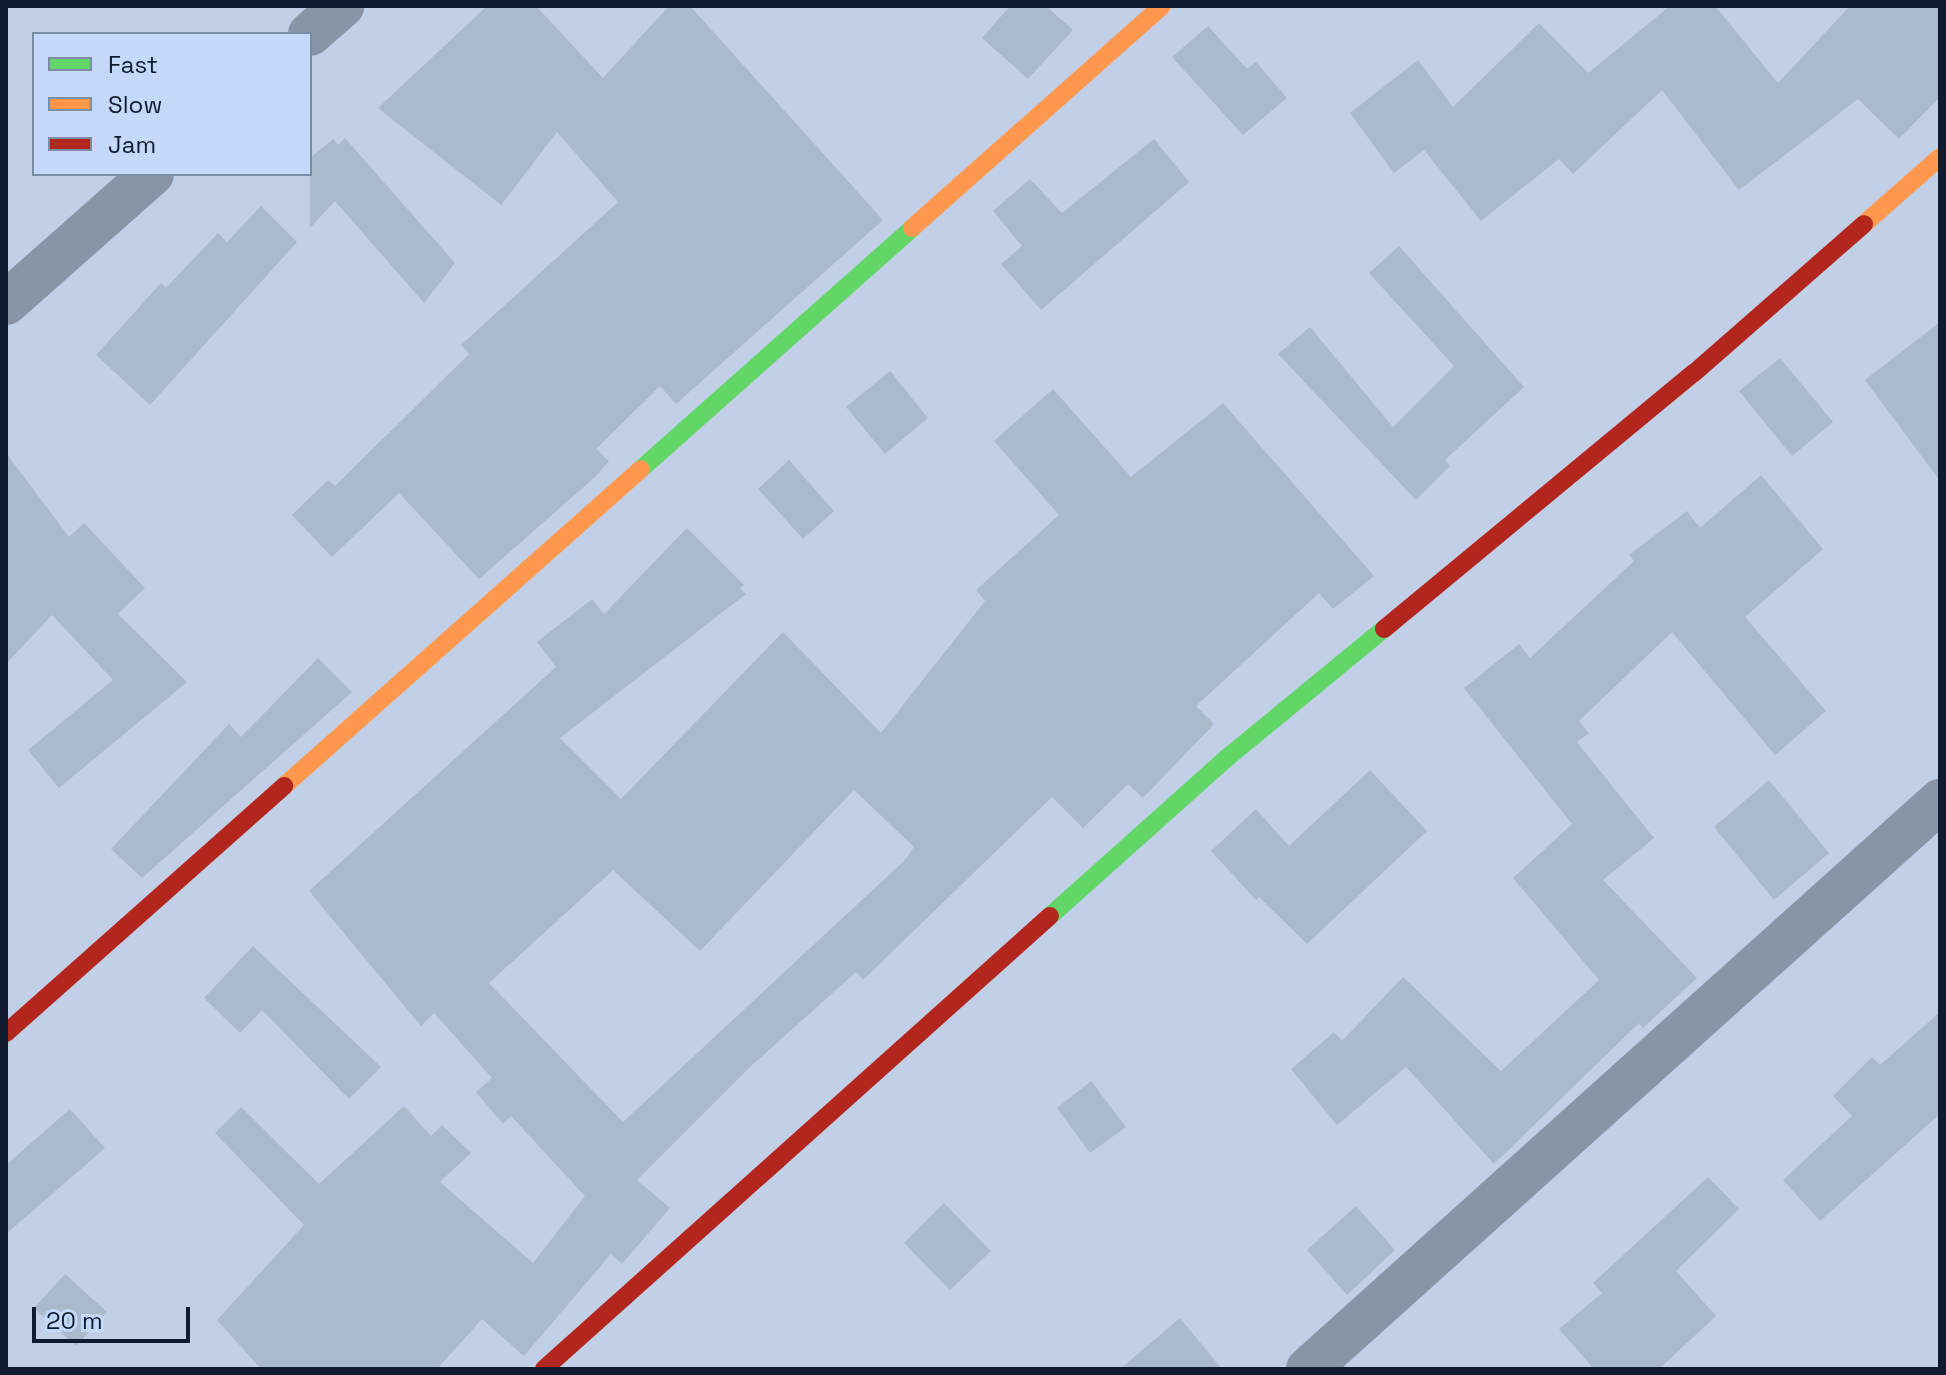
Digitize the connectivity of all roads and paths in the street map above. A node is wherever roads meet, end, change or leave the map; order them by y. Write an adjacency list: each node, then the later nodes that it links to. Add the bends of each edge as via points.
1 (342, 6): 3 (street)
2 (1162, 6): 8 (street)
3 (312, 32)
4 (1940, 157): 9 (street, via 1694,373 1228,757)
5 (150, 176): 6 (street)
6 (6, 303)
7 (1940, 801): 10 (street)
8 (6, 1033)
9 (544, 1369)
10 (1308, 1369)

